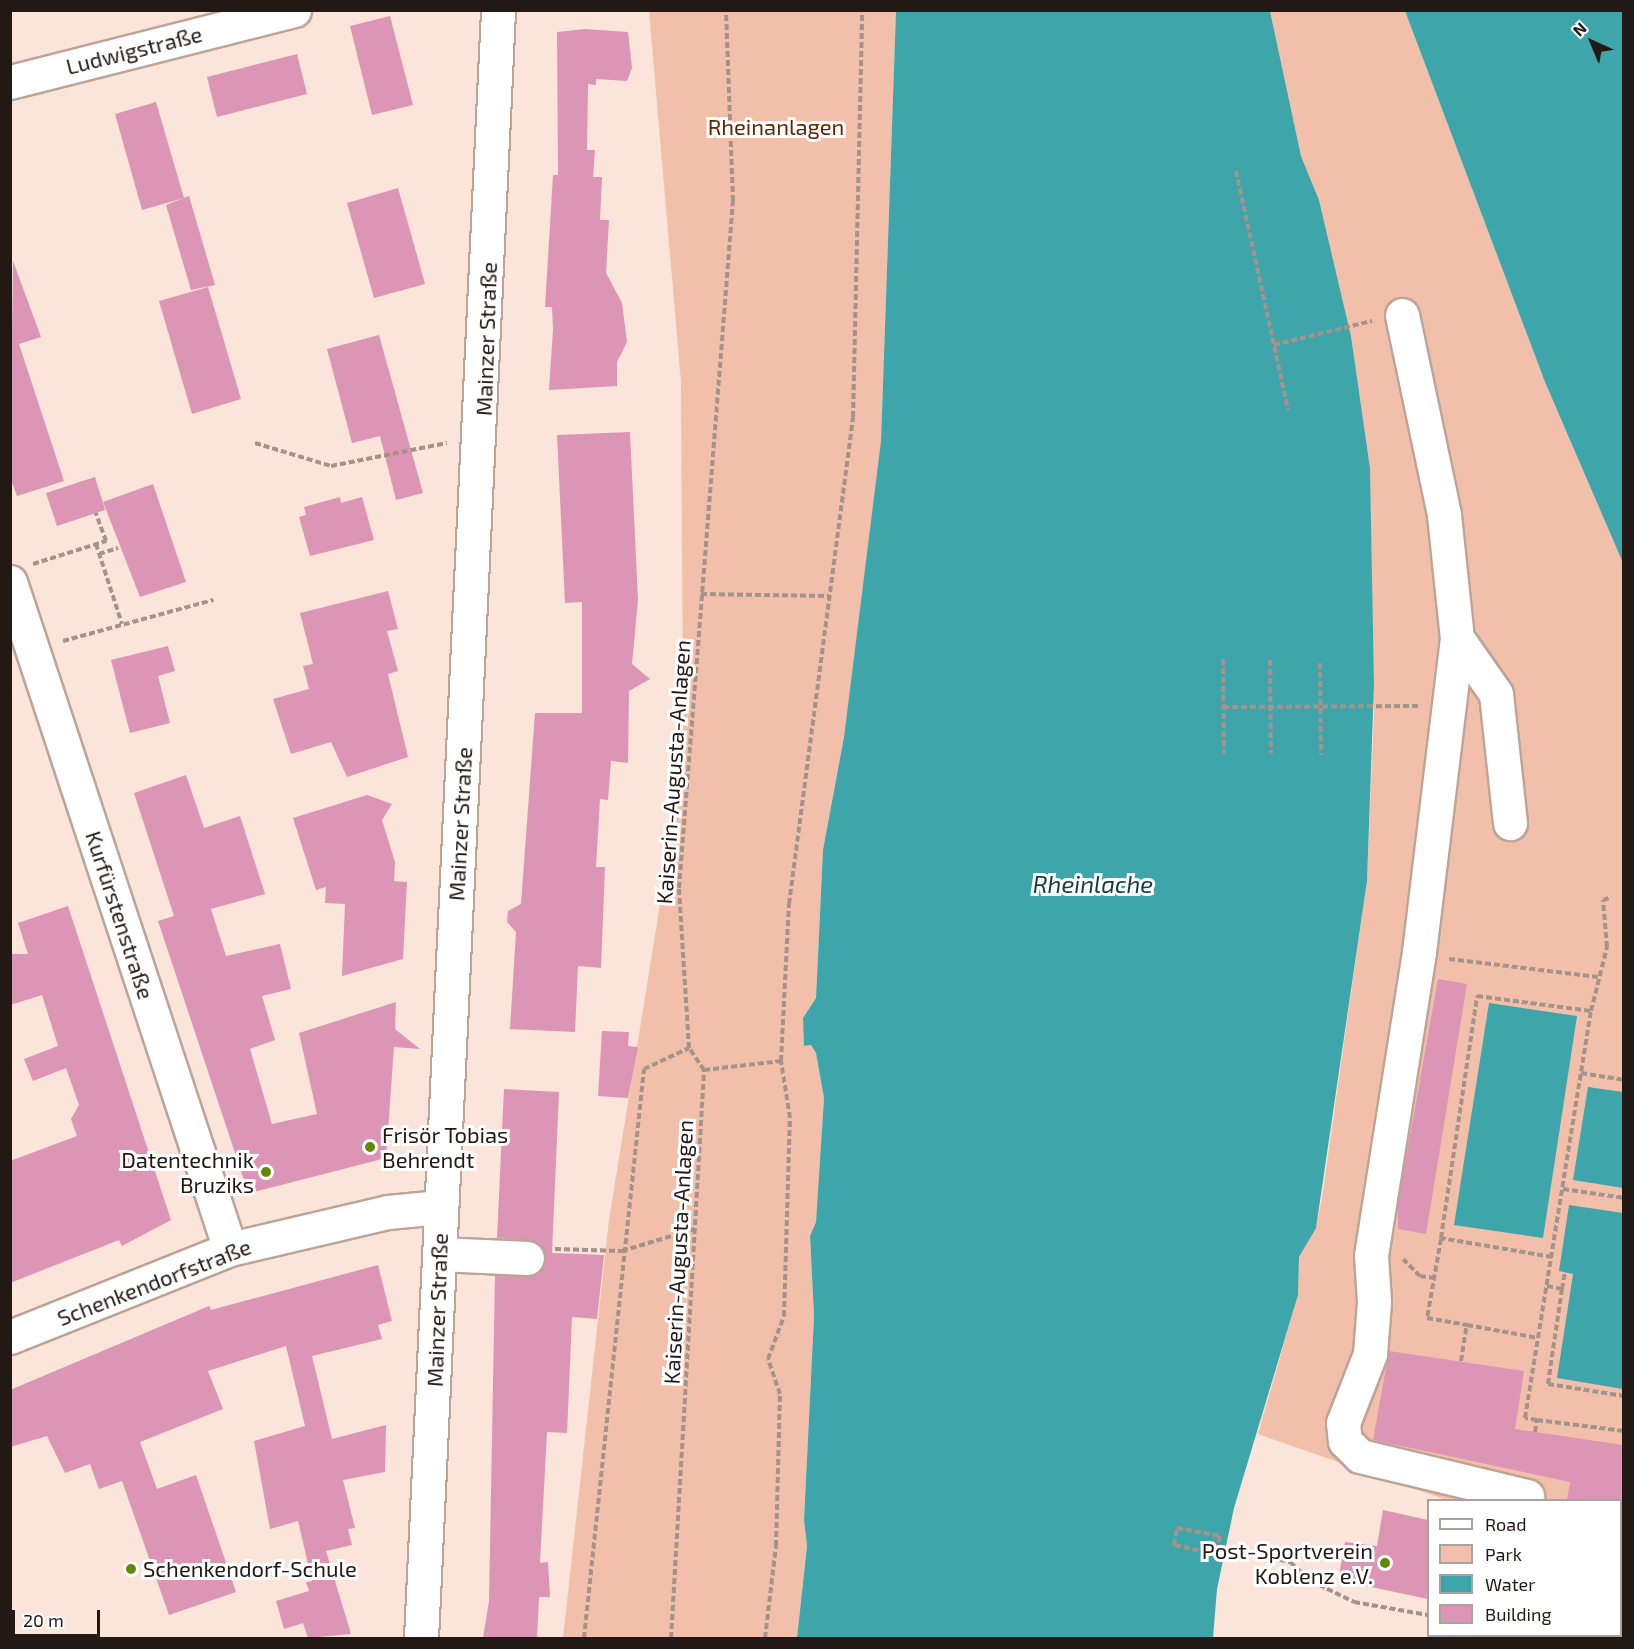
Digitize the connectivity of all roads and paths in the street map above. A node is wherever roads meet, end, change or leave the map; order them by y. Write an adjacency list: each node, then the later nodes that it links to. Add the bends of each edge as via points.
1 (294, 10): 5 (street, Ludwigstraße)
2 (498, 10): 47 (street, Mainzer Straße, via 482,436)
3 (726, 10): 18 (path, Kaiserin-Augusta-Anlagen, via 733,201)
4 (862, 10): 19 (path, via 853,417)
5 (10, 82)
6 (1236, 171): 9 (path)
7 (1402, 315): 23 (street, via 1444,515)
8 (1349, 326): 9 (path)
9 (1274, 345): 10 (path)
10 (1288, 410)
11 (255, 443): 12 (path, via 331,466)
12 (442, 444)
13 (96, 513): 14 (path, via 106,541)
14 (96, 544): 16 (path); 17 (path)
15 (118, 548): 16 (path)
16 (99, 554): 21 (path)
17 (21, 573): 22 (street, Kurfürstenstraße)
18 (701, 594): 19 (path); 40 (path, Kaiserin-Augusta-Anlagen, via 679,888)
19 (829, 596): 41 (path, via 789,904)
20 (213, 600): 21 (path)
21 (122, 624): 24 (path)
22 (19, 638): 50 (street, Kurfürstenstraße)
23 (1457, 638): 30 (street); 35 (street, via 1496,694)
24 (64, 640)
25 (1223, 659): 31 (path)
26 (1270, 660): 28 (path)
27 (1320, 663): 29 (path)
28 (1271, 706): 29 (path); 31 (path); 33 (path)
29 (1320, 706): 30 (path); 34 (path)
30 (1448, 706): 68 (street, via 1419,952 1371,1255 1370,1354 1344,1432 1345,1442 1360,1456)
31 (1223, 707): 32 (path)
32 (1224, 754)
33 (1271, 754)
34 (1321, 755)
35 (1510, 823)
36 (1612, 897): 38 (path, via 1603,900 1607,947)
37 (1446, 958): 38 (path)
38 (1598, 977): 39 (path)
39 (1591, 1011): 43 (path); 49 (path, via 1478,996)
40 (689, 1048): 42 (path); 51 (path, via 644,1070)
41 (781, 1060): 42 (path); 74 (path, via 790,1118 784,1316 768,1359 780,1394 776,1546)
42 (705, 1070): 48 (path, Kaiserin-Augusta-Anlagen)
43 (1581, 1073): 44 (path); 45 (path)
44 (1623, 1080)
45 (1563, 1189): 46 (path); 53 (path)
46 (1623, 1198)
47 (440, 1207): 50 (street, Schenkendorfstraße, via 388,1212); 52 (street, Mainzer Straße)
48 (695, 1229): 51 (path); 73 (path, Kaiserin-Augusta-Anlagen)
49 (1441, 1238): 53 (path); 57 (path)
50 (230, 1249): 61 (street, Schenkendorfstraße)
51 (622, 1251): 72 (path)
52 (439, 1254): 54 (street); 71 (street, Mainzer Straße)
53 (1552, 1257): 58 (path)
54 (527, 1258)
55 (1565, 1272): 59 (path)
56 (1420, 1276): 57 (path)
57 (1434, 1278): 60 (path, via 1427,1318)
58 (1547, 1286): 59 (path); 62 (path)
59 (1562, 1289): 64 (path, via 1548,1384)
60 (1467, 1325): 62 (path); 63 (path)
61 (10, 1337)
62 (1538, 1338): 65 (path, via 1525,1418)
63 (1461, 1362)
64 (1623, 1396)
65 (1537, 1420): 66 (path); 67 (path)
66 (1623, 1431)
67 (1535, 1432)
68 (1527, 1491)
69 (1218, 1546): 69 (path, via 1216,1554 1173,1545 1177,1528 1220,1536); 70 (path, via 1290,1562 1311,1581 1354,1602)
70 (1427, 1615)
71 (421, 1638)
72 (584, 1638)
73 (671, 1638)
74 (765, 1638)

